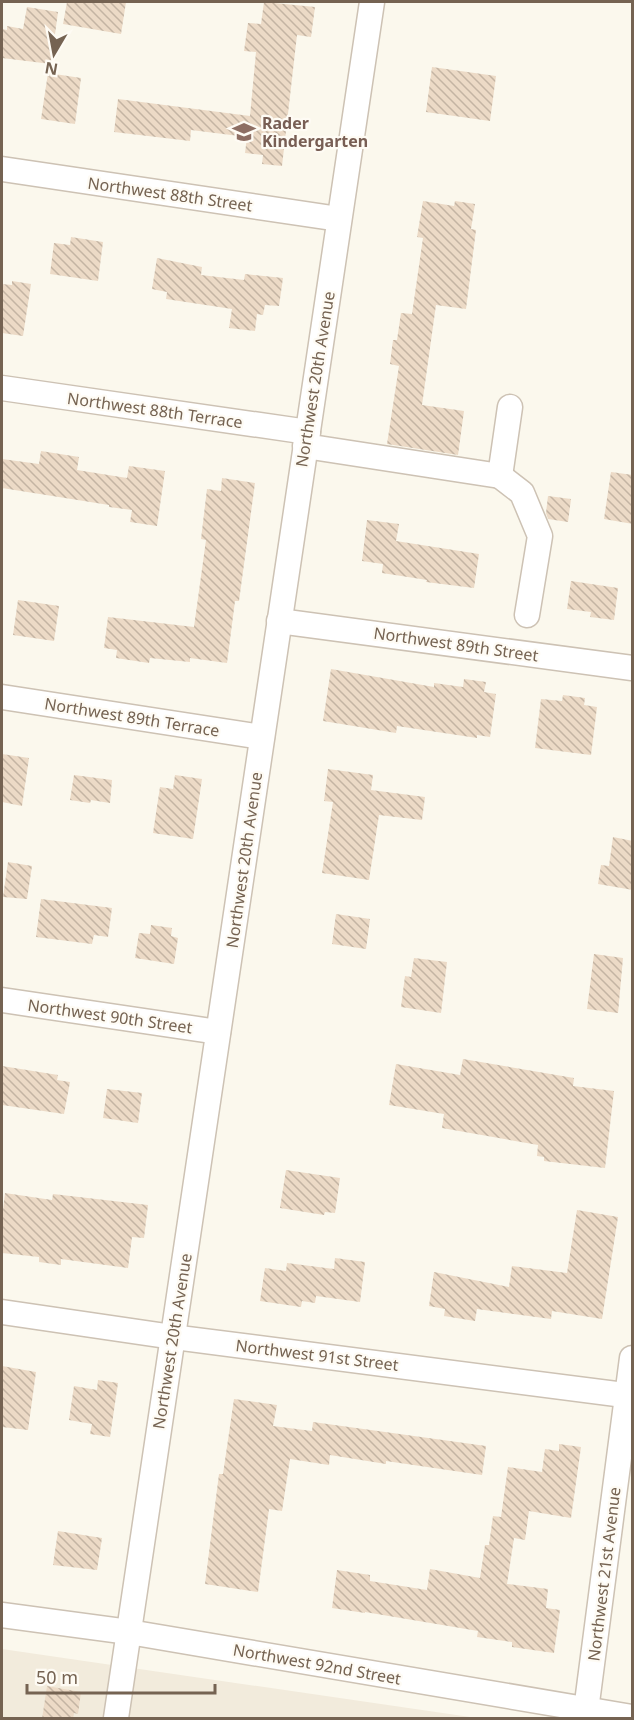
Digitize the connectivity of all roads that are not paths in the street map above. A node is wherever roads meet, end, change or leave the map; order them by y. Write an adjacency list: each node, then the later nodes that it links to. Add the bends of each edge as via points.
1 (372, 2): 3 (street, Northwest 20th Avenue)
2 (2, 170): 3 (street, Northwest 88th Street)
3 (339, 219): 6 (street, Northwest 20th Avenue)
4 (2, 388): 6 (street, Northwest 88th Terrace)
5 (510, 407): 7 (street)
6 (307, 439): 7 (street, Northwest 88th Terrace); 9 (street, Northwest 20th Avenue)
7 (500, 476): 8 (street, via 522,493 540,536)
8 (527, 615)
9 (279, 621): 10 (street, Northwest 89th Street); 12 (street, Northwest 20th Avenue)
10 (633, 668)
11 (2, 697): 12 (street, Northwest 89th Terrace)
12 (262, 736): 14 (street, Northwest 20th Avenue)
13 (2, 1000): 14 (street, Northwest 90th Street)
14 (218, 1032): 16 (street, Northwest 20th Avenue)
15 (2, 1312): 16 (street, Northwest 91st Street)
16 (172, 1337): 18 (street, Northwest 91st Street); 20 (street, Northwest 20th Avenue)
17 (633, 1358): 18 (street, Northwest 21st Avenue)
18 (630, 1396): 21 (street, Northwest 21st Avenue)
19 (2, 1615): 20 (street, Northwest 92nd Street)
20 (129, 1632): 21 (street, Northwest 92nd Street); 23 (street, Northwest 20th Avenue)
21 (586, 1714): 22 (street, Northwest 92nd Street)
22 (633, 1717)
23 (116, 1719)

